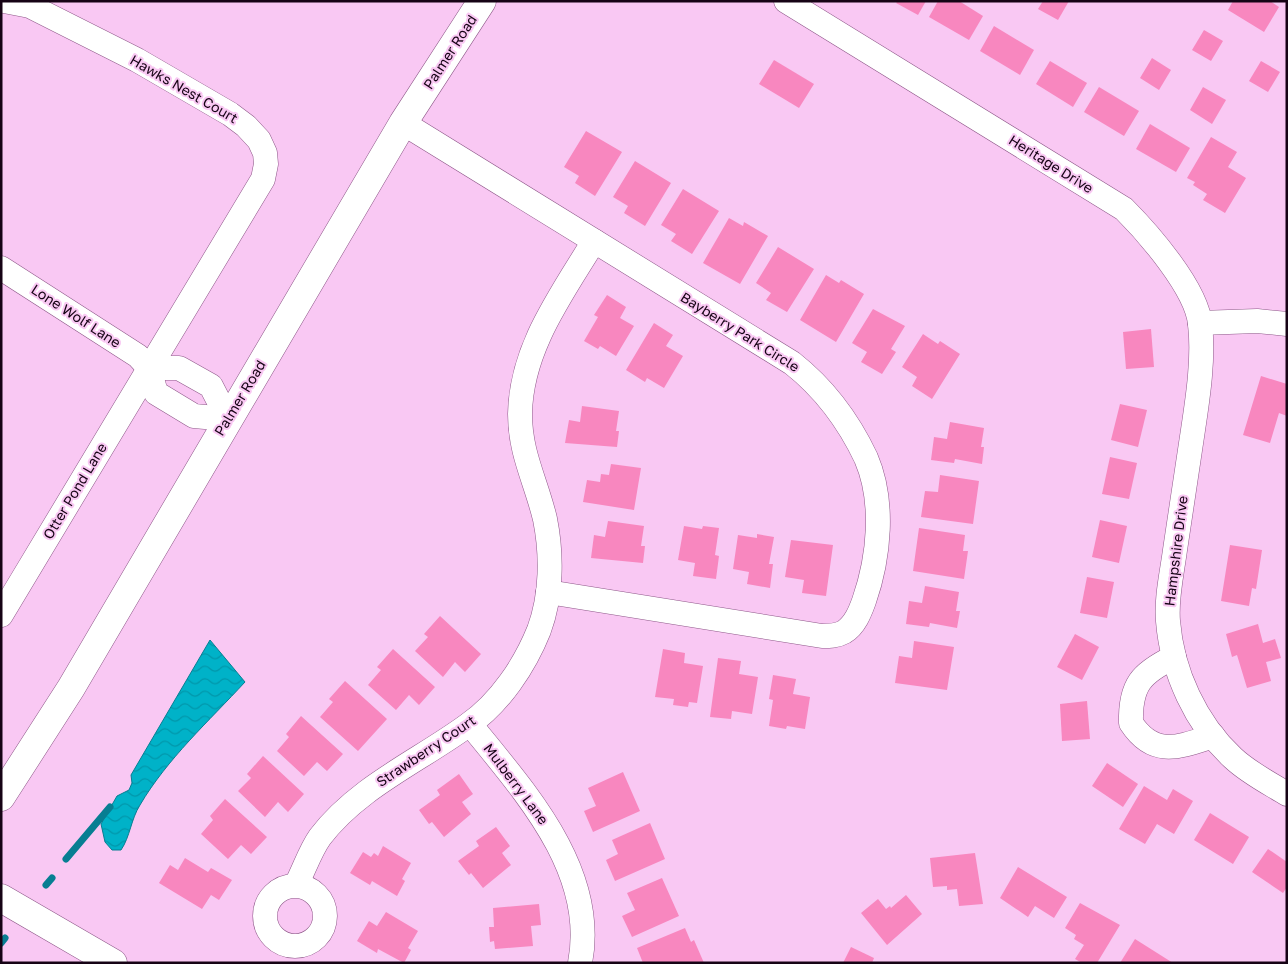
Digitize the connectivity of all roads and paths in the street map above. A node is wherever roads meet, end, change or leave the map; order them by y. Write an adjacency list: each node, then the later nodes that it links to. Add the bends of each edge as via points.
1 (4, 1): 9 (street, Hawks Nest Court, via 30,6 137,60 246,126 259,140 264,152 263,179)
2 (482, 1): 4 (street, Palmer Road)
3 (786, 1): 7 (street, Heritage Drive, via 1124,209 1165,254 1191,298)
4 (403, 124): 5 (street, Bayberry Park Circle); 10 (street, Palmer Road)
5 (594, 241): 11 (street, Strawberry Court, via 536,342 522,392 520,413 526,462 549,543); 11 (street, Bayberry Park Circle, via 792,363 828,396 843,415 866,460 874,488 877,521 874,570 859,614 844,632 833,636)
6 (1, 268): 9 (street, Lone Wolf Lane, via 138,356)
7 (1200, 323): 8 (street, via 1257,321); 13 (street, Hampshire Drive, via 1198,392 1171,579 1168,619)
8 (1287, 324)
9 (149, 368): 10 (street, via 179,368 211,386); 10 (street, via 156,393 194,416); 12 (street, Otter Pond Lane)
10 (228, 419): 17 (street, Palmer Road, via 71,688)
11 (548, 592): 14 (street, Strawberry Court, via 539,629 526,658 497,698)
12 (1, 615)
13 (1174, 657): 15 (street, Hampshire Drive, via 1188,697); 15 (street, via 1151,669 1139,680 1132,696 1131,723 1147,743 1159,747 1177,746)
14 (470, 724): 18 (street, Strawberry Court, via 352,805 319,838); 21 (street, Mulberry Lane, via 535,805 556,840 569,871 579,909 582,934)
15 (1213, 736): 16 (street, Hampshire Drive, via 1233,758)
16 (1287, 794)
17 (1, 797)
18 (296, 886)
19 (1, 898): 20 (street)
20 (113, 963)
21 (580, 963)

